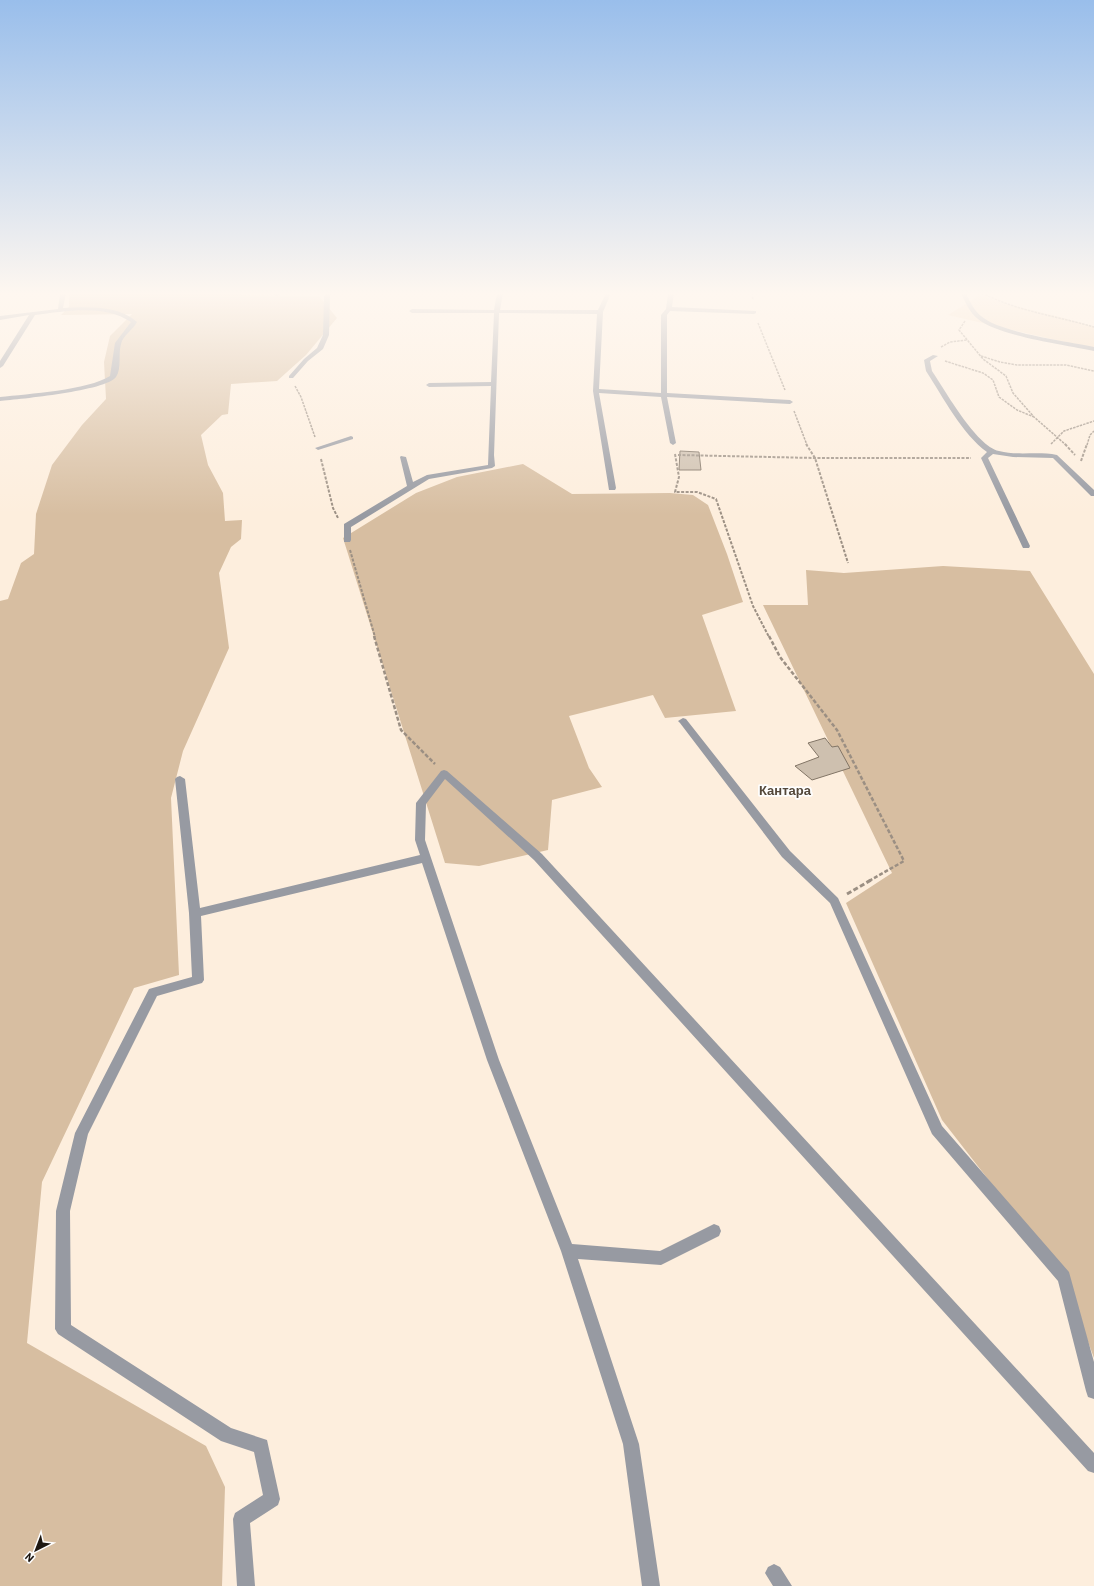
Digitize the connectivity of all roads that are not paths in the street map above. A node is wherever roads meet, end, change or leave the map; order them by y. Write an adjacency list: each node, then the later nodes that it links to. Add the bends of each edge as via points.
1 (115, 367): 12 (street, via 114,376 110,380 93,385)
2 (300, 367): 7 (street)
3 (495, 367): 8 (street)
4 (597, 367): 10 (street)
5 (664, 367): 11 (street)
6 (928, 367): 17 (street, via 978,442)
7 (291, 377)
8 (494, 384): 9 (street); 19 (street, via 492,466 427,478)
9 (429, 385)
10 (596, 392): 11 (street); 20 (street)
11 (664, 396): 13 (street); 15 (street)
12 (0, 399)
13 (790, 402)
14 (351, 438): 16 (street)
15 (673, 443)
16 (318, 448)
17 (991, 452): 21 (street, via 1055,456); 23 (street, via 984,458)
18 (403, 457): 19 (street)
19 (411, 487): 22 (street, via 347,526)
20 (612, 488)
21 (1094, 494)
22 (347, 540)
23 (1026, 546)
24 (683, 721): 30 (street, via 786,854 834,901 937,1130 1064,1277)
25 (180, 779): 27 (street)
26 (425, 858): 27 (street); 29 (street, via 493,1060); 31 (street, via 420,840 421,803 444,773 538,857)
27 (195, 913): 32 (street, via 198,980 152,992 82,1133 63,1211 63,1329 227,1434 261,1446 272,1499 241,1520)
28 (714, 1231): 29 (street, via 661,1258)
29 (568, 1251): 33 (street, via 631,1444)
30 (1094, 1391)
31 (1094, 1465)
32 (246, 1586)
33 (651, 1586)

